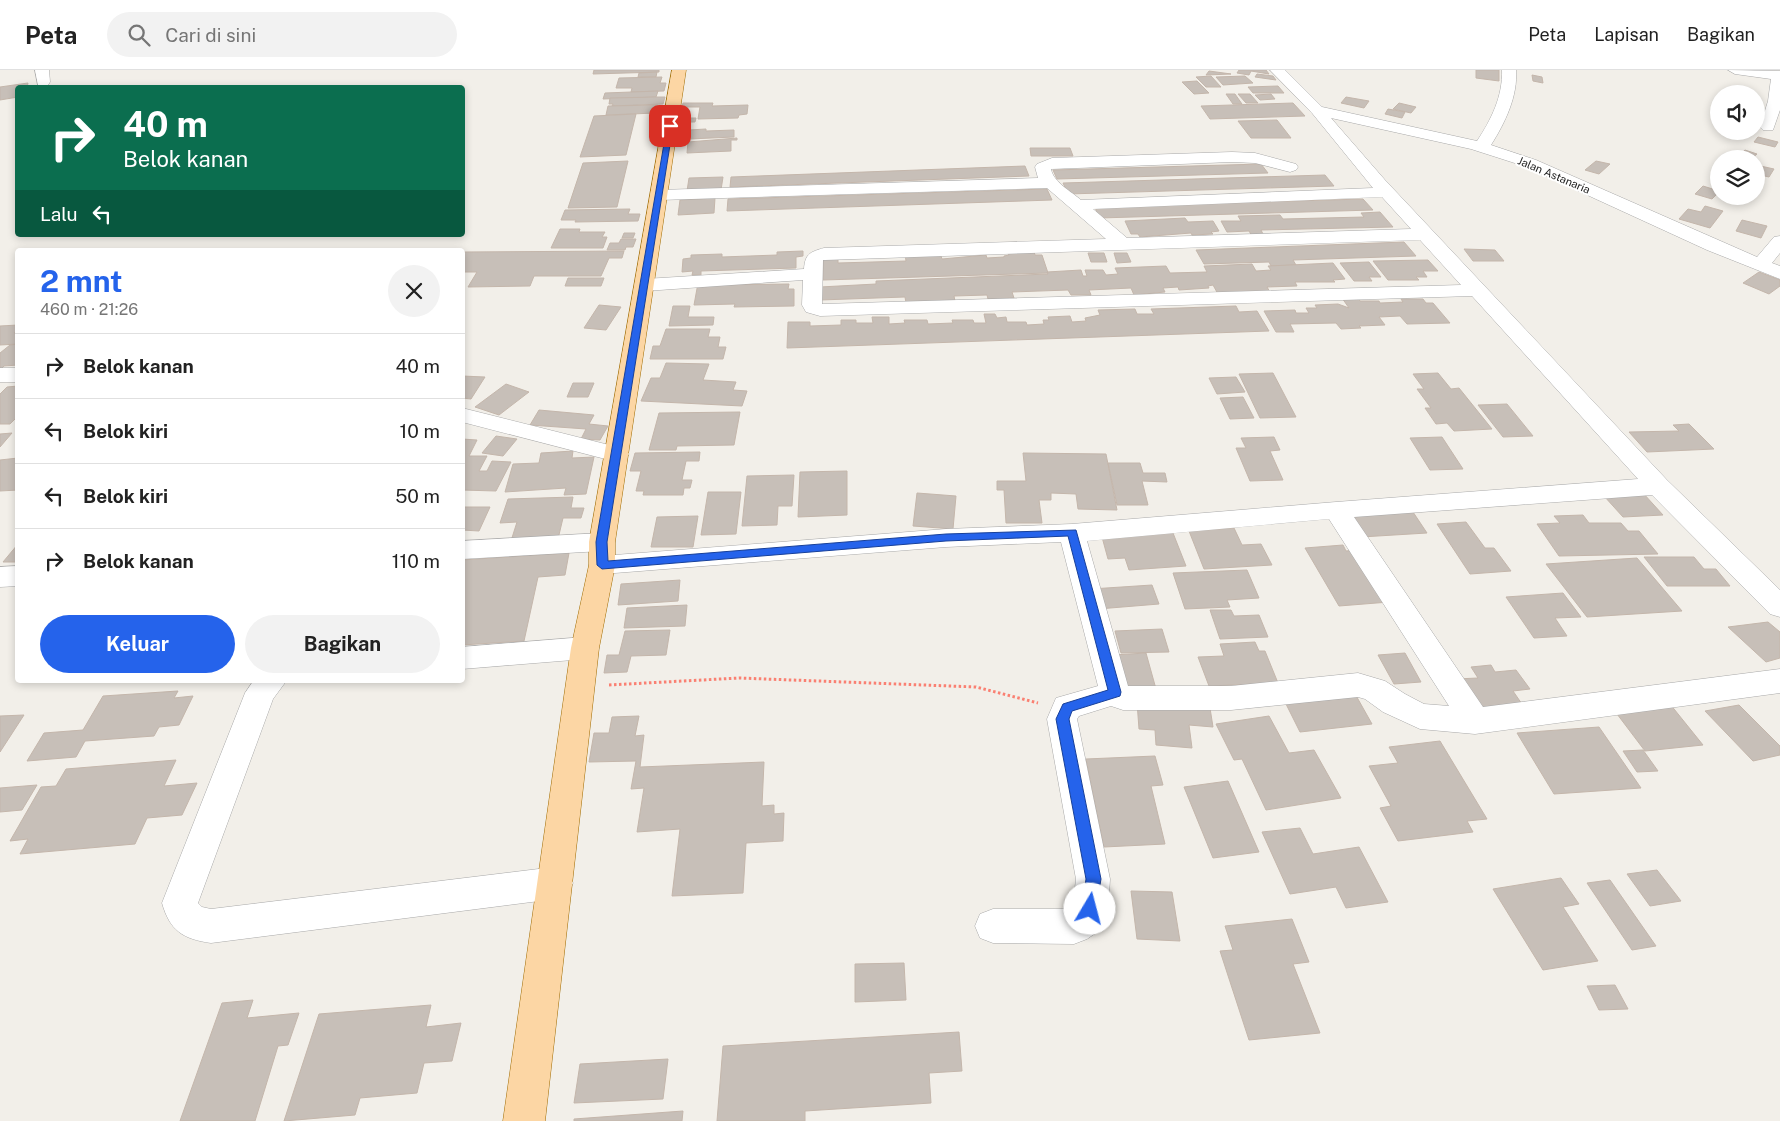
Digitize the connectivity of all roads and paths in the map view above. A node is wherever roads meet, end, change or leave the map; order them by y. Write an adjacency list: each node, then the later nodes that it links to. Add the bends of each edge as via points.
1 (680, 70): 12 (main road)
2 (1277, 70): 6 (street)
3 (1509, 70): 8 (street, via 1511,84 1508,96)
4 (1736, 70): 5 (street)
5 (1779, 76): 7 (street)
6 (1317, 110): 8 (street, Jalan Astanaria); 10 (street)
7 (1768, 127)
8 (1480, 147): 17 (street, Jalan Astanaria, via 1530,163)
9 (1290, 167): 11 (street, via 1255,158 1232,157 1052,163 1042,170)
10 (1377, 182): 13 (street); 14 (street)
11 (1051, 183): 12 (street); 13 (street)
12 (659, 195): 20 (main road)
13 (1076, 204): 16 (street)
14 (1425, 234): 16 (street); 21 (street)
15 (1780, 241): 17 (street)
16 (1123, 244): 19 (street, via 824,254 814,259)
17 (1761, 265): 18 (street, Jalan Astanaria)
18 (1780, 272)
19 (813, 274): 20 (street); 21 (street, via 812,305 820,310)
20 (644, 284): 25 (main road)
21 (1477, 290): 26 (street)
22 (0, 375): 23 (street)
23 (15, 375)
24 (465, 416): 25 (street)
25 (618, 454): 30 (main road)
26 (1658, 486): 27 (street); 33 (street)
27 (1336, 510): 28 (street); 41 (street)
28 (1072, 532): 30 (street); 39 (street)
29 (465, 550): 30 (street)
30 (602, 553): 34 (main road)
31 (15, 576): 32 (street)
32 (0, 577)
33 (1780, 607)
34 (585, 648): 35 (street); 38 (main road)
35 (465, 658)
36 (1780, 681): 41 (street)
37 (269, 683): 42 (street, via 260,692 180,903 189,921 211,926)
38 (581, 686): 40 (path, via 740,678 976,687); 42 (main road)
39 (1115, 692): 40 (street); 41 (street, via 1123,698 1231,698 1358,685 1374,689 1420,716)
40 (1065, 709): 43 (street, via 1062,719 1093,879 1090,909 1084,920 1074,927)
41 (1476, 721)
42 (555, 883): 44 (main road)
43 (993, 926)
44 (524, 1121)

